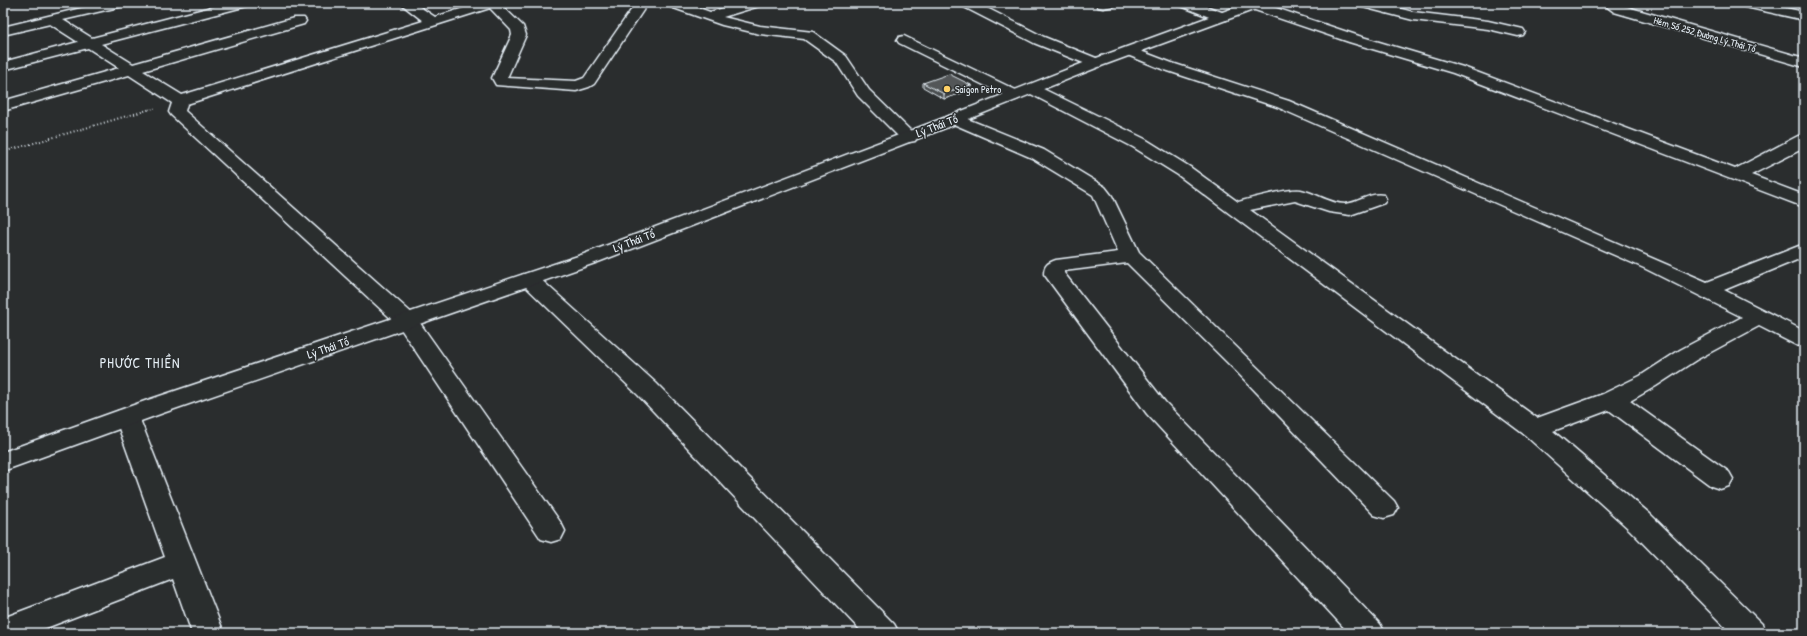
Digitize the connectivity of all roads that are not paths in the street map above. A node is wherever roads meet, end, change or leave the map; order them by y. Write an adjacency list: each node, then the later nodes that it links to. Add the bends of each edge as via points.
1 (118, 3): 17 (street)
2 (242, 3): 23 (street)
3 (406, 3): 19 (street)
4 (493, 3): 5 (street, via 518,29 519,35 499,78 501,82 576,86 589,81); 19 (street)
5 (642, 3)
6 (673, 3): 14 (street)
7 (754, 3): 14 (street)
8 (966, 3): 25 (street, via 1039,40)
9 (1186, 3): 16 (street)
10 (1364, 3): 21 (street, via 1414,16 1488,24)
11 (1608, 3): 26 (street, Hẻm Số 252 Đường Lý Thái Tổ, via 1619,9)
12 (1746, 3): 15 (street)
13 (1257, 4): 16 (street, Lý Thái Tổ); 35 (street, via 1354,39 1458,70)
14 (711, 16): 33 (street, via 760,30 808,35 841,59 863,93)
15 (1804, 16)
16 (1222, 17): 24 (street, Lý Thái Tổ)
17 (52, 19): 20 (street); 23 (street)
18 (299, 22): 28 (street)
19 (433, 22): 30 (street)
20 (3, 31)
21 (1518, 32)
22 (904, 40): 29 (street)
23 (89, 43): 27 (street); 28 (street)
24 (1130, 51): 25 (street, Lý Thái Tổ); 42 (street, via 1283,104)
25 (1096, 63): 29 (street, Lý Thái Tổ)
26 (1804, 63)
27 (3, 66)
28 (131, 70): 30 (street); 31 (street)
29 (1024, 92): 32 (street, Lý Thái Tổ); 38 (street, via 1139,143 1184,170)
30 (180, 101): 44 (street, via 177,112)
31 (3, 106)
32 (955, 119): 33 (street, Lý Thái Tổ); 40 (street, via 1038,154 1099,191)
33 (909, 137): 41 (street, Lý Thái Tổ, via 591,258)
34 (1804, 140): 35 (street)
35 (1737, 175): 37 (street)
36 (1377, 199): 38 (street, via 1350,209 1325,205 1303,195 1295,195)
37 (1804, 201)
38 (1235, 208): 48 (street)
39 (1804, 250): 42 (street)
40 (1132, 256): 51 (street); 57 (street, via 1062,264 1054,268 1054,274 1156,408)
41 (529, 279): 44 (street, Lý Thái Tổ); 56 (street, via 647,389)
42 (1707, 290): 43 (street)
43 (1758, 317): 45 (street); 46 (street)
44 (407, 321): 47 (street, Lý Thái Tổ); 52 (street)
45 (1804, 340)
46 (1612, 400): 48 (street); 50 (street)
47 (127, 417): 49 (street, Lý Thái Tổ); 53 (street)
48 (1534, 428): 58 (street, via 1640,522)
49 (3, 462)
50 (1720, 479)
51 (1384, 508)
52 (551, 531)
53 (182, 563): 54 (street); 55 (street)
54 (3, 631)
55 (208, 633)
56 (883, 633)
57 (1369, 633)
58 (1751, 633)

